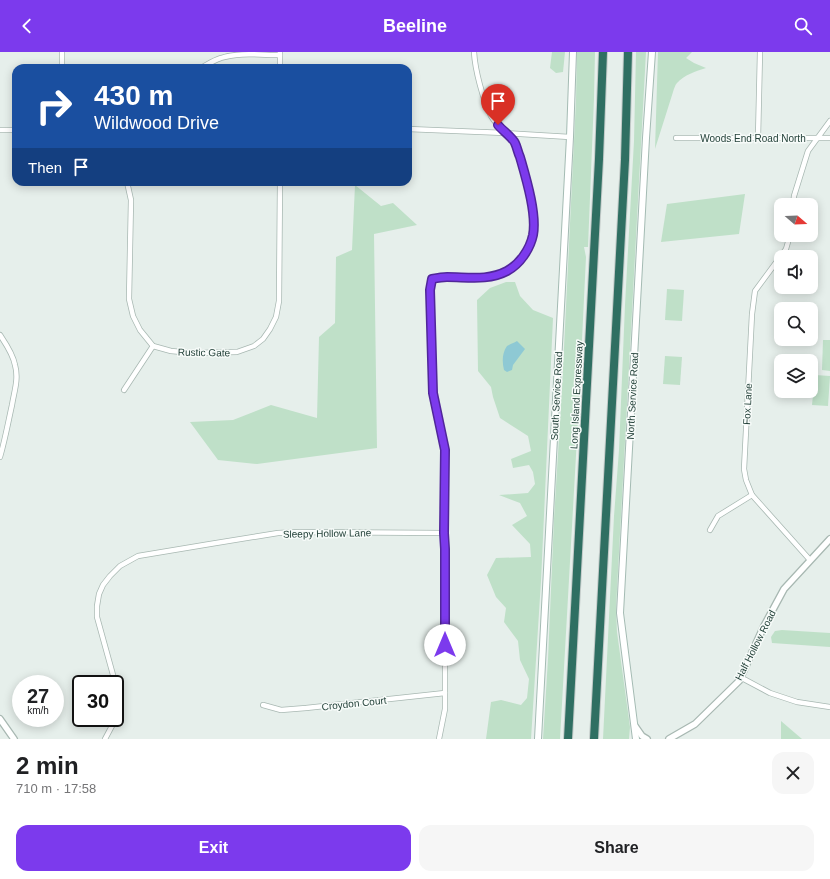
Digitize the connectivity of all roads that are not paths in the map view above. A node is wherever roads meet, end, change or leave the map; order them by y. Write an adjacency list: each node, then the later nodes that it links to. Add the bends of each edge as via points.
1 (62, 52): 9 (street)
2 (474, 52): 15 (street, via 486,102 492,117)
3 (572, 52): 16 (main road, South Service Road)
4 (602, 52): 46 (highway, Long Island Expressway, via 599,159)
5 (628, 52): 47 (highway, via 625,160)
6 (652, 52): 40 (main road, North Service Road, via 620,613)
7 (760, 52): 18 (street)
8 (280, 54): 10 (street, via 235,55)
9 (62, 64)
10 (207, 64)
11 (830, 122): 19 (street)
12 (412, 128): 15 (street)
13 (0, 130): 14 (street)
14 (12, 130)
15 (505, 133): 16 (street); 31 (street, via 514,141 531,199 534,220 528,249 519,262 508,271 485,278 432,279 430,290 433,393 445,450)
16 (570, 137): 45 (main road, South Service Road)
17 (676, 138): 18 (street, Woods End Road North)
18 (758, 138): 19 (street, Woods End Road North)
19 (817, 138): 20 (street, Woods End Road North); 23 (street, via 808,151)
20 (830, 138)
21 (128, 186): 26 (street, via 131,200 129,299 132,316)
22 (280, 186): 26 (street, Rustic Gate, via 279,301 276,317 263,339 254,346 237,352 193,353)
23 (794, 198)
24 (788, 242): 29 (street, Fox Lane, via 786,249 756,291 752,314 744,469)
25 (0, 335): 28 (street, via 14,359 17,376)
26 (153, 346): 27 (street)
27 (124, 390)
28 (0, 457)
29 (752, 494): 30 (street, via 718,516); 33 (street, Fox Lane)
30 (710, 530)
31 (444, 533): 34 (street, Sleepy Hollow Lane, via 278,533 138,556 120,566 103,585 99,594 97,617); 36 (street)
32 (830, 539): 33 (street, Half Hollow Road)
33 (810, 560): 35 (street, Half Hollow Road, via 784,589)
34 (113, 675)
35 (740, 677): 38 (street, via 790,700); 50 (street, Half Hollow Road, via 695,724)
36 (445, 693): 37 (street, Croydon Court, via 281,710); 44 (street)
37 (263, 705)
38 (830, 707)
39 (0, 719): 42 (street)
40 (634, 726): 48 (main road, North Service Road); 49 (street)
41 (111, 727): 43 (street)
42 (14, 739)
43 (105, 739)
44 (440, 739)
45 (538, 739)
46 (568, 739)
47 (594, 739)
48 (636, 739)
49 (647, 739)
50 (669, 739)

